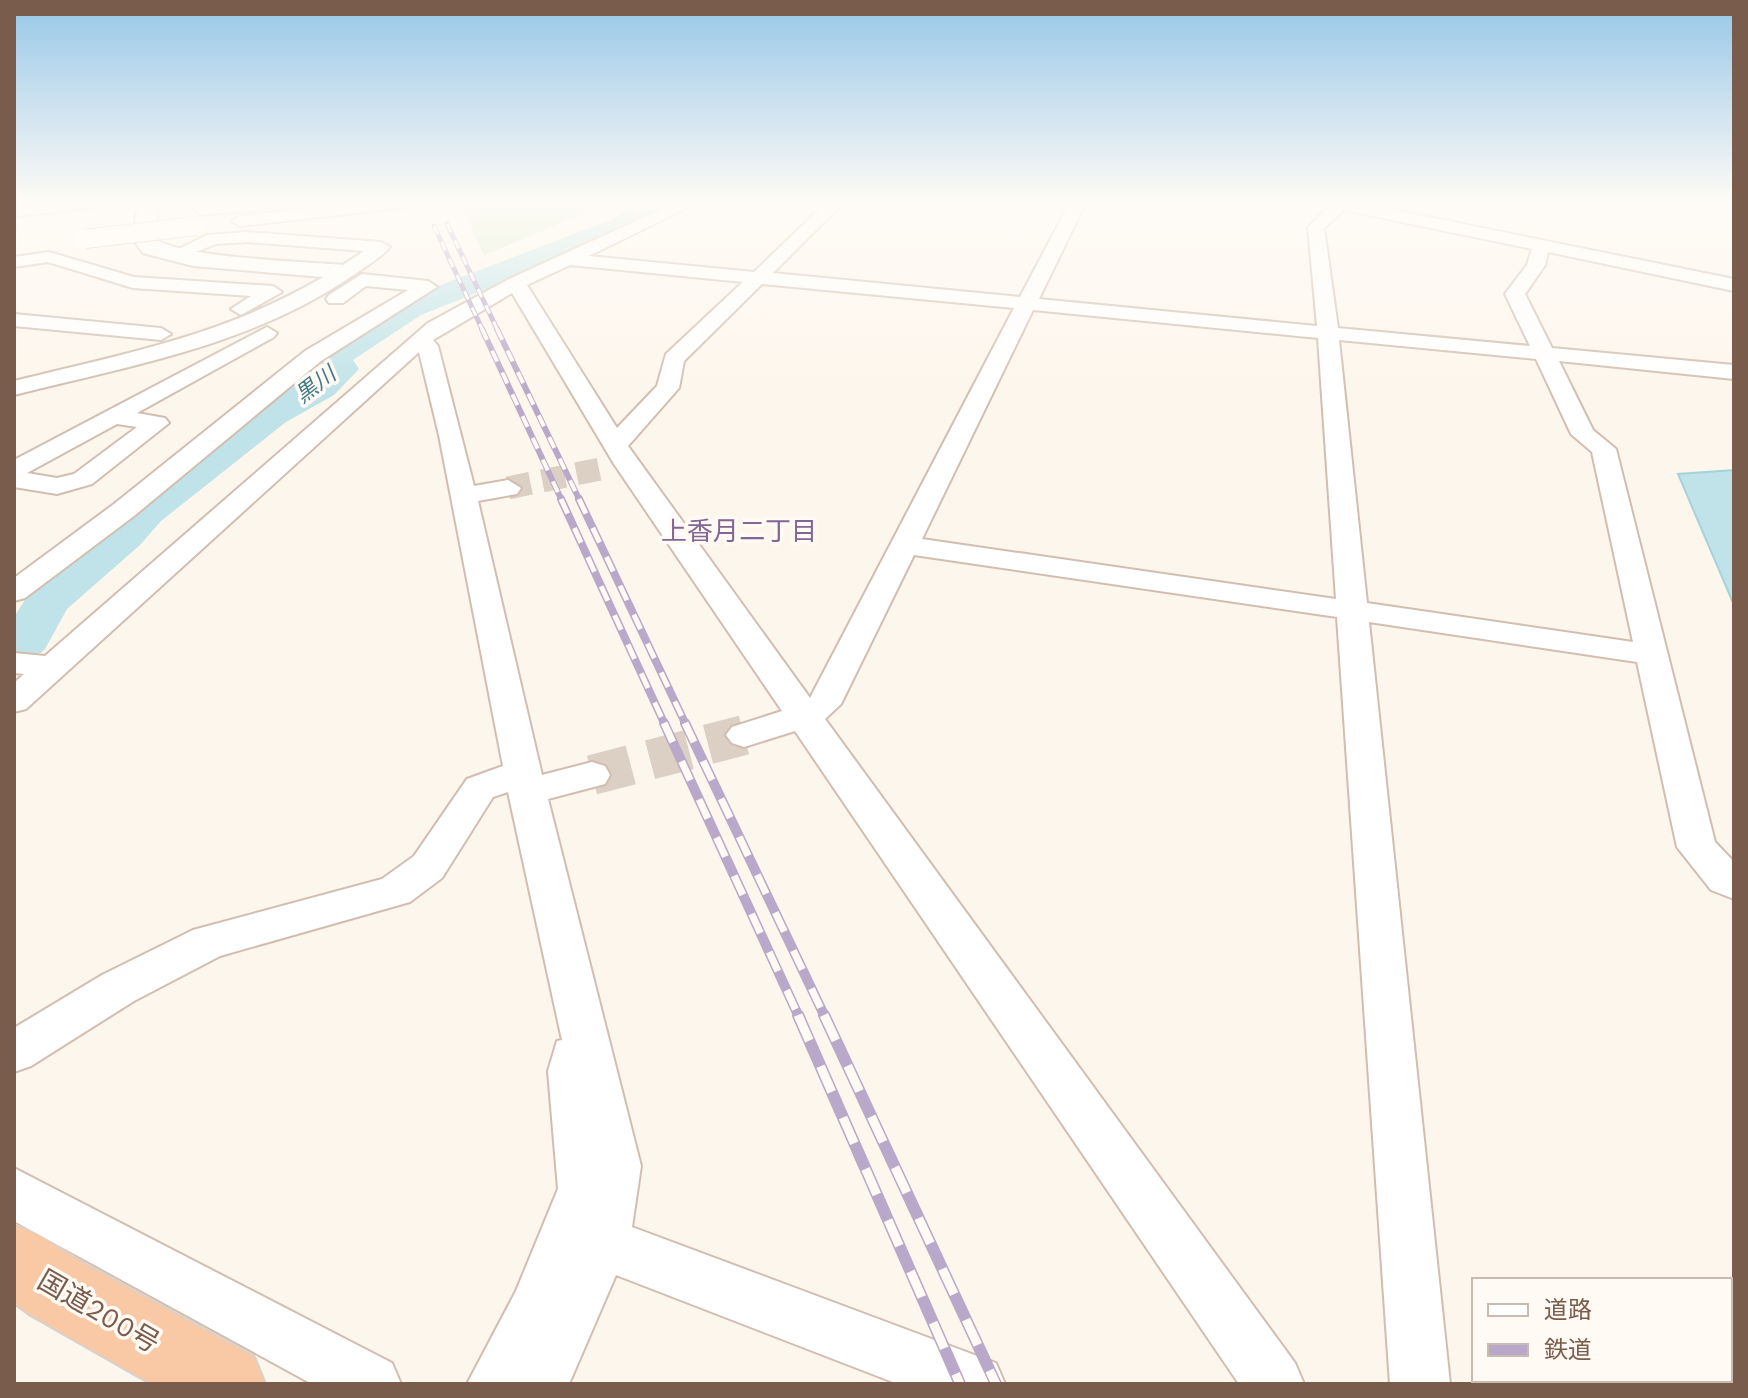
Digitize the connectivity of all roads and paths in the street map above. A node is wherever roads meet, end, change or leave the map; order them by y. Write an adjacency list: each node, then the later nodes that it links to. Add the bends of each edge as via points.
1 (77, 265): 18 (street, via 133,282 273,292 245,307)
2 (278, 265): 11 (street)
3 (355, 265): 11 (street)
4 (553, 265): 13 (street)
5 (629, 265): 12 (street)
6 (770, 265): 12 (street)
7 (1047, 265): 15 (street)
8 (1320, 265): 17 (street)
9 (1536, 265): 20 (street, via 1515,294)
10 (1636, 265): 14 (street)
11 (346, 272): 23 (street, via 297,301 226,331)
12 (757, 278): 15 (street); 25 (street, via 674,359 668,388)
13 (516, 283): 19 (street); 25 (street)
14 (1734, 285)
15 (1029, 303): 17 (street); 30 (street)
16 (14, 320): 18 (street)
17 (1328, 332): 20 (street); 32 (street)
18 (161, 334): 21 (street)
19 (420, 339): 29 (street, via 428,346); 34 (street)
20 (1543, 353): 22 (street); 33 (street, via 1583,434 1604,449)
21 (14, 371)
22 (1734, 372)
23 (14, 388)
24 (114, 416): 26 (street); 27 (street, via 157,423 83,479 57,486); 31 (street, via 362,280 428,287 313,356)
25 (614, 459): 36 (street)
26 (14, 470)
27 (14, 479)
28 (508, 488): 29 (street)
29 (462, 496): 39 (street)
30 (904, 545): 32 (street); 36 (street, via 824,704)
31 (14, 592)
32 (1350, 610): 33 (street); 53 (street)
33 (1652, 654): 40 (street, via 1697,847)
34 (35, 665): 35 (street)
35 (14, 701)
36 (807, 715): 37 (street); 52 (street)
37 (744, 735)
38 (592, 775): 39 (street)
39 (527, 782): 41 (street); 42 (street, via 480,788 428,867 395,891 208,942 118,988)
40 (1734, 884)
41 (581, 1010): 44 (street, via 615,1166); 49 (street, via 572,1071 584,1189 537,1310)
42 (14, 1052)
43 (14, 1193): 48 (street)
44 (603, 1243): 46 (street); 50 (street)
45 (14, 1260): 47 (highway, 国道200号)
46 (916, 1373): 51 (street)
47 (227, 1384)
48 (371, 1384)
49 (497, 1384)
50 (539, 1384)
51 (975, 1384)
52 (1274, 1384)
53 (1420, 1384)

